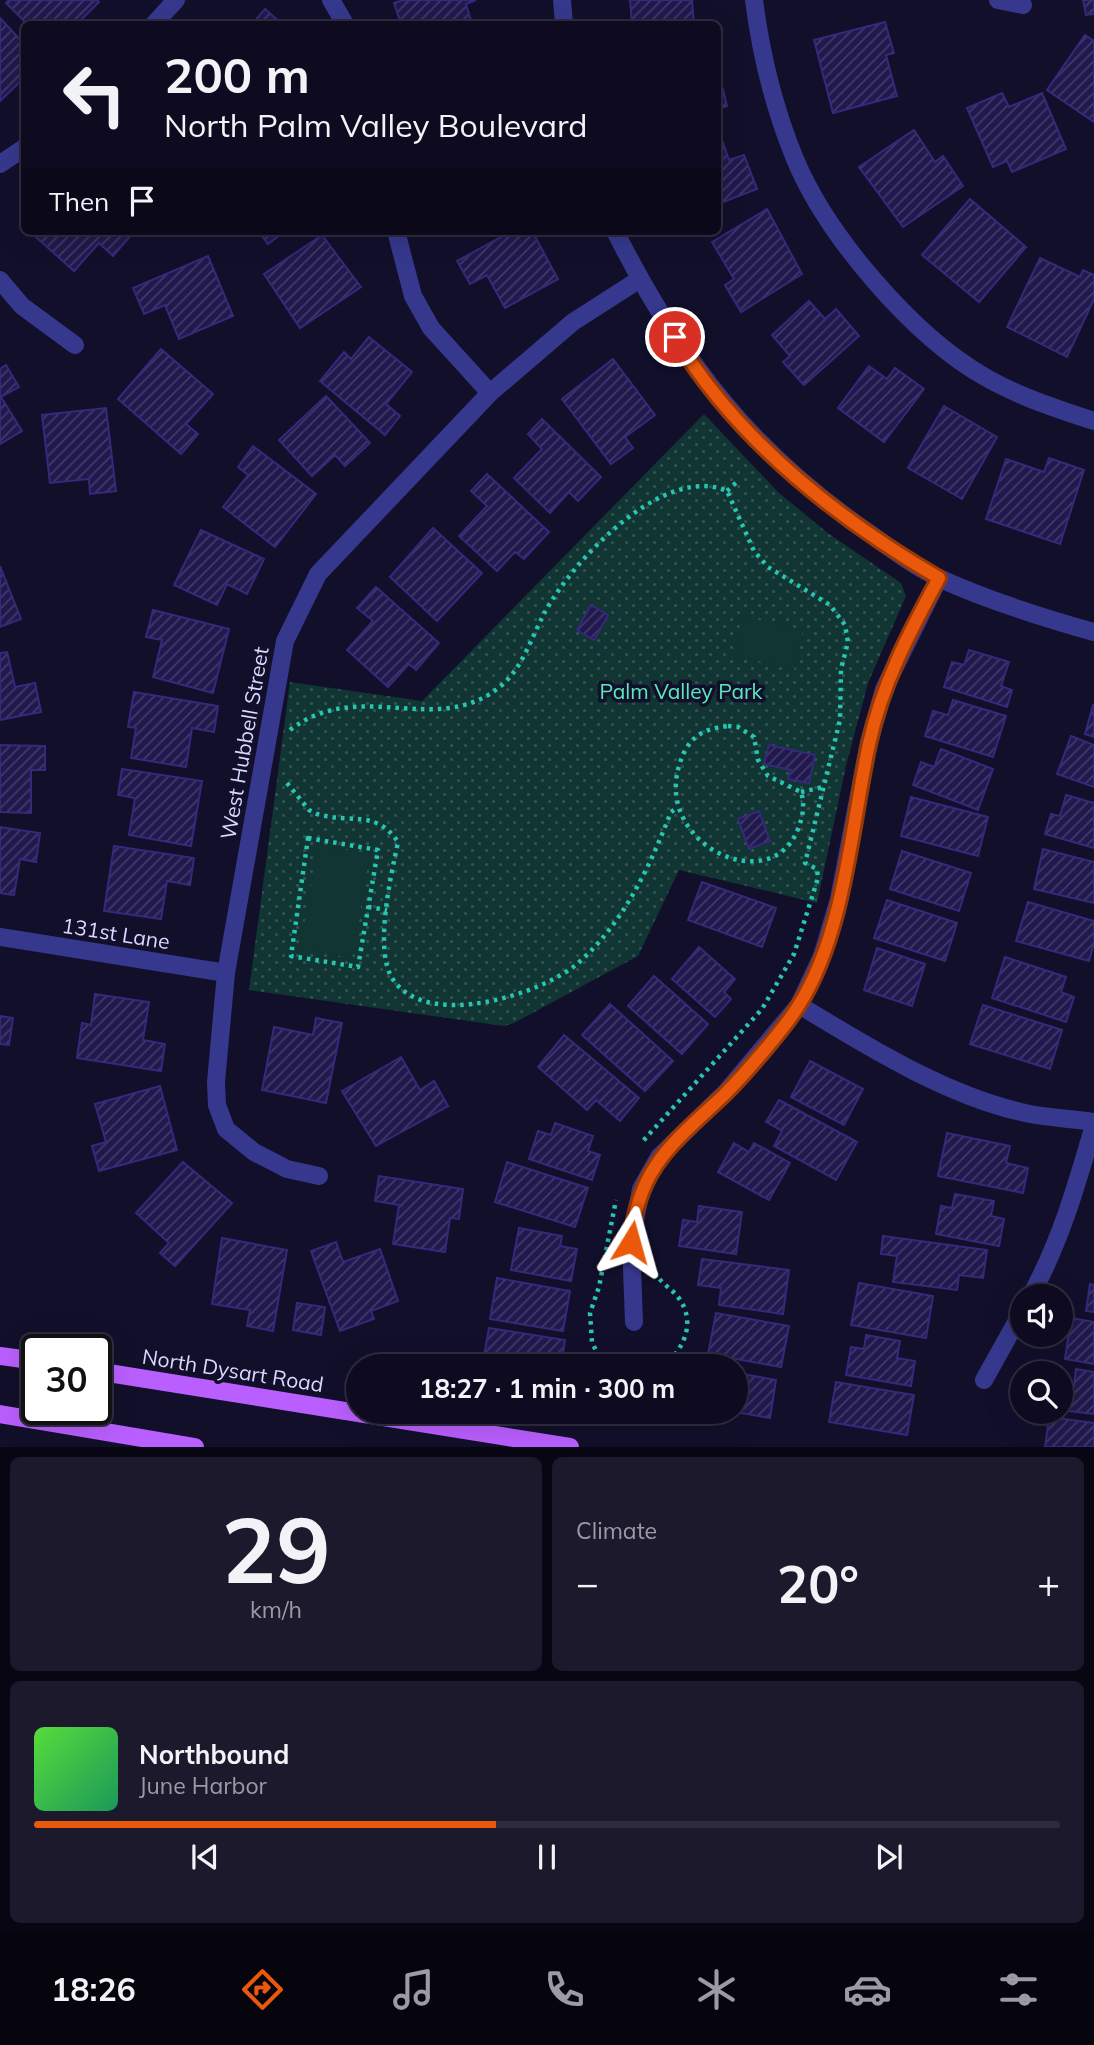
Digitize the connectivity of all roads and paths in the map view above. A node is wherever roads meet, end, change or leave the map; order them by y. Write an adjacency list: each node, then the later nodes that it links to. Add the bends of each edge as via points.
1 (176, 0): 7 (street)
2 (331, 0): 8 (street)
3 (562, 0): 9 (street)
4 (754, 0): 18 (street, via 761,54 780,119 796,162 838,233 904,312 946,352 1039,403)
5 (998, 0): 6 (street)
6 (1023, 5)
7 (157, 21)
8 (343, 21)
9 (564, 21)
10 (21, 150): 11 (street)
11 (0, 164)
12 (397, 235): 17 (street, via 413,296 431,328)
13 (617, 235): 14 (street)
14 (640, 279): 17 (street, West Hubbell Street, via 573,323); 21 (street, via 686,356 774,458 844,516)
15 (0, 280): 16 (street, via 22,306)
16 (75, 345)
17 (490, 393): 31 (street, West Hubbell Street, via 318,574 285,641)
18 (1094, 421)
19 (738, 481): 20 (path)
20 (727, 491): 23 (path, via 697,485 671,493 644,507 589,550 501,686 459,706 436,711 367,705 326,709); 25 (path, via 754,551 768,567 830,606 845,625 848,642 841,669 840,720)
21 (939, 578): 22 (street); 32 (street, via 884,689 869,742 839,900 822,956)
22 (1094, 632)
23 (289, 731)
24 (287, 783): 29 (path, via 317,814 370,819 390,831 397,842)
25 (823, 788): 26 (path); 34 (path, via 805,863 817,869 818,878 794,954 762,1009)
26 (802, 792): 27 (path, via 804,802 795,836 784,851 755,862 734,859 706,844 691,832); 27 (path, via 768,776 758,760 754,737 747,731 715,727 692,738 684,751 676,774)
27 (677, 808): 29 (path, via 619,918 576,965 530,990 490,1002 454,1005 418,999 393,979 383,938)
28 (368, 907): 28 (path, via 358,967 291,956 308,838 378,850); 29 (path)
29 (387, 910)
30 (0, 937): 31 (street, 131st Lane)
31 (226, 973): 35 (street, West Hubbell Street, via 216,1082 217,1105 226,1129 254,1152 287,1169)
32 (799, 1005): 33 (street, via 880,1055 947,1086 1028,1113); 39 (street, via 726,1092 659,1157 641,1189 631,1242)
33 (1094, 1124): 38 (street, via 1073,1198)
34 (638, 1149)
35 (319, 1176)
36 (616, 1198): 41 (path, via 590,1313)
37 (652, 1266): 42 (path, via 657,1279 678,1297 687,1317 683,1346)
38 (1037, 1284)
39 (634, 1322)
40 (1010, 1333): 46 (street)
41 (598, 1354)
42 (675, 1354)
43 (0, 1356): 44 (main road)
44 (21, 1359)
45 (112, 1374): 49 (main road, North Dysart Road)
46 (984, 1380)
47 (0, 1414): 48 (main road)
48 (195, 1447)
49 (570, 1447)

